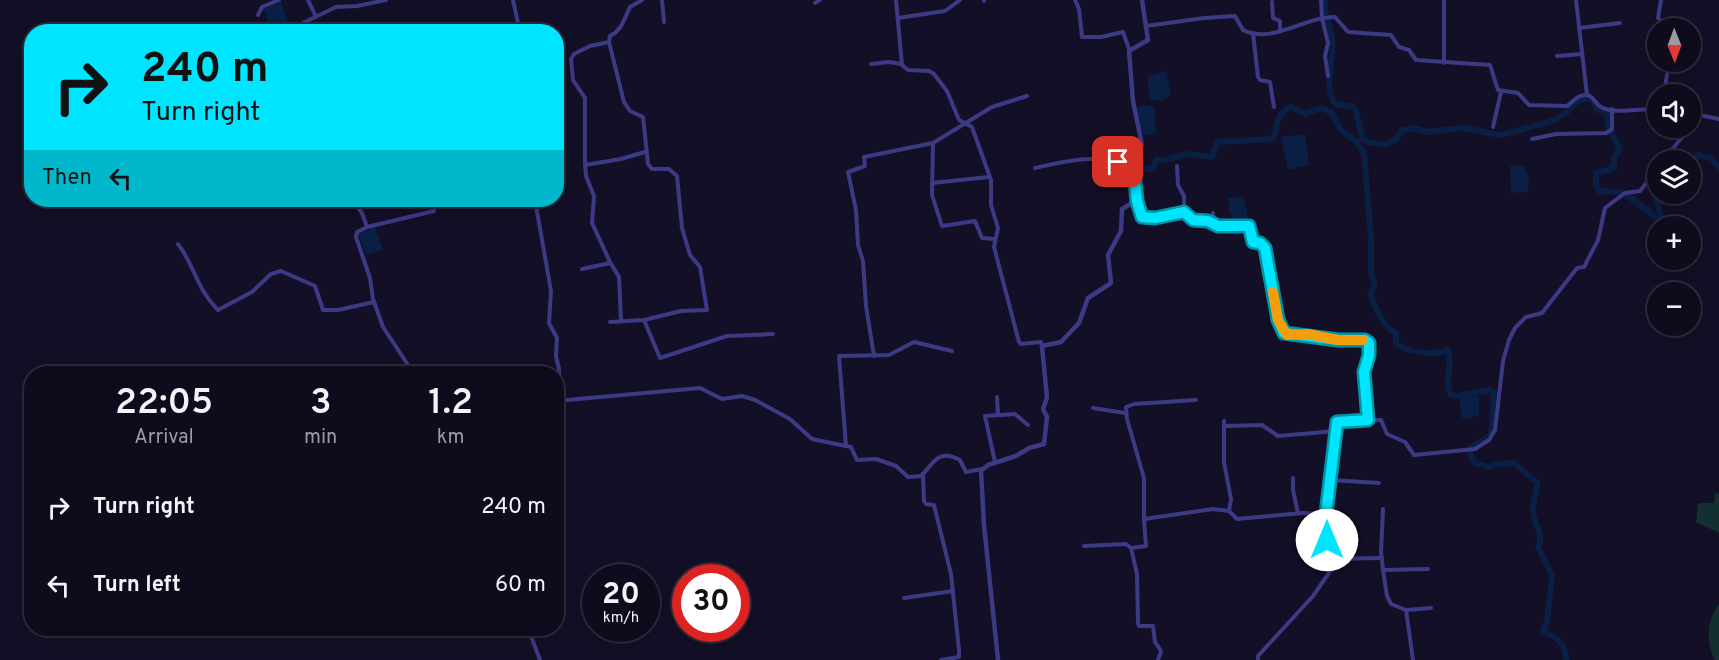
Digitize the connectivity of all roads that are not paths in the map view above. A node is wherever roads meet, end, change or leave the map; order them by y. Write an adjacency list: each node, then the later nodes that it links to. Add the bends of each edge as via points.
1 (279, 0): 18 (street, via 262,7)
2 (308, 0): 19 (street)
3 (386, 0): 19 (street, via 336,7)
4 (513, 0): 26 (street)
5 (642, 0): 31 (street, via 630,6 624,23)
6 (662, 0): 23 (street)
7 (820, 0): 17 (street)
8 (896, 0): 20 (street)
9 (960, 0): 20 (street, via 945,10)
10 (1075, 0): 32 (street, via 1082,37 1123,32)
11 (1142, 0): 27 (street)
12 (1321, 0): 21 (street)
13 (1444, 0): 35 (street)
14 (1576, 0): 28 (street)
15 (1660, 0): 22 (street)
16 (1272, 2): 29 (street, via 1273,18 1280,21)
17 (815, 3)
18 (258, 15)
19 (316, 17): 25 (street)
20 (898, 18): 37 (street)
21 (1325, 18): 29 (street); 35 (street, via 1337,18 1351,33 1391,35 1414,59); 38 (street)
22 (1658, 18)
23 (664, 22)
24 (1620, 23): 28 (street)
25 (303, 24)
26 (518, 24)
27 (1146, 26): 30 (street, via 1235,16 1243,30); 32 (street, via 1147,41)
28 (1578, 28): 33 (street)
29 (1280, 31): 30 (street)
30 (1253, 33): 42 (street, via 1258,77 1270,82)
31 (609, 42): 53 (street, via 624,102 630,111 643,117); 54 (street, via 581,50 571,59 574,83 585,98)
32 (1129, 49): 57 (street, via 1133,101 1142,145)
33 (1582, 54): 34 (street); 40 (street)
34 (1557, 56)
35 (1444, 63): 39 (street, via 1490,65 1495,87)
36 (872, 64): 37 (street)
37 (902, 65): 47 (street, via 908,70 934,74 947,91 959,120)
38 (1328, 76)
39 (1501, 92): 40 (street, via 1518,93 1528,105 1570,107 1578,97); 48 (street)
40 (1587, 95): 43 (street, via 1600,106)
41 (1027, 96): 47 (street, via 992,107)
42 (1274, 107)
43 (1612, 109): 44 (street); 50 (street, via 1610,131)
44 (1647, 109)
45 (1701, 115): 46 (street)
46 (1719, 119)
47 (967, 123): 51 (street); 58 (street, via 972,127)
48 (1493, 127)
49 (1681, 138): 52 (street)
50 (1532, 139)
51 (933, 143): 60 (street); 80 (street, via 864,157 866,166 848,172)
52 (1671, 150)
53 (645, 152): 54 (street); 75 (street, via 652,169 676,174 682,228 690,255 700,267 707,310 681,311)
54 (585, 165): 71 (street, via 594,194 593,228)
55 (1177, 166): 65 (street)
56 (1035, 168): 57 (street, via 1063,161 1104,159)
57 (1134, 171): 61 (street)
58 (989, 177): 60 (street); 69 (street, via 998,228)
59 (1647, 182): 89 (street, via 1640,191 1623,195 1604,210 1598,240 1584,267 1577,268 1566,280 1542,313 1529,316 1515,328 1504,355 1494,433 1483,445 1469,450 1414,454 1405,442 1387,434 1380,420)
60 (932, 183): 69 (street, via 942,226 975,221 981,237)
61 (1137, 201): 65 (street, via 1142,217 1146,218); 78 (street, via 1122,209 1121,231 1108,257 1111,283 1088,298 1079,323 1061,342)
62 (357, 207): 68 (street)
63 (536, 207): 82 (street, via 551,291 549,323 557,338)
64 (434, 211): 68 (street)
65 (1184, 212): 67 (street, via 1193,220)
66 (1213, 213): 67 (street)
67 (1213, 223): 89 (street, via 1249,226 1253,242 1264,245 1284,333 1369,343 1364,372)
68 (367, 227): 73 (street, via 357,232 356,237)
69 (995, 239): 78 (street, via 996,257 1020,343)
70 (178, 244): 73 (street, via 199,286 218,310 282,270 315,286 323,310)
71 (610, 263): 72 (street); 74 (street, via 620,277)
72 (582, 269)
73 (374, 302): 81 (street, via 387,334)
74 (621, 320): 75 (street); 76 (street)
75 (644, 320): 77 (street, via 660,358 727,336)
76 (610, 322)
77 (773, 334)
78 (1042, 345): 93 (street, via 1047,396 1043,409 1047,417 1044,444)
79 (952, 351): 80 (street, via 914,342 891,355)
80 (874, 356): 92 (street, via 838,358)
81 (409, 366)
82 (558, 366)
83 (997, 397): 88 (street)
84 (564, 400): 92 (street, via 700,388 722,399 742,396 755,400 790,419 812,439)
85 (1196, 400): 87 (street, via 1134,404 1127,406)
86 (1093, 408): 87 (street)
87 (1125, 413): 103 (street, via 1142,472)
88 (998, 415): 90 (street, via 1015,414); 93 (street, via 985,416)
89 (1368, 420): 91 (street, via 1337,422)
90 (1028, 425)
91 (1336, 431): 97 (street); 100 (street, via 1280,436 1262,425 1224,423)
92 (846, 446): 95 (street, via 857,460 873,459 896,466 908,477)
93 (995, 462): 94 (street)
94 (982, 469): 95 (street, via 966,471 960,460 943,456 933,460); 117 (street)
95 (923, 474): 110 (street, via 924,501 937,510)
96 (1293, 478): 101 (street)
97 (1331, 480): 98 (street); 102 (street)
98 (1378, 483)
99 (1383, 508): 106 (street)
100 (1229, 511): 101 (street, via 1238,519); 103 (street, via 1202,510)
101 (1298, 513): 102 (street)
102 (1326, 514): 107 (street, via 1327,556)
103 (1144, 518): 105 (street, via 1146,546)
104 (1084, 546): 105 (street, via 1126,544)
105 (1131, 548): 118 (street, via 1137,574 1138,623 1153,626 1161,651)
106 (1382, 558): 107 (street); 109 (street)
107 (1339, 559): 119 (street)
108 (1428, 569): 109 (street)
109 (1383, 570): 113 (street, via 1391,604)
110 (953, 591): 111 (street); 116 (street, via 959,656)
111 (904, 598)
112 (1431, 608): 113 (street)
113 (1406, 610): 120 (street)
114 (531, 636): 115 (street)
115 (540, 660)
116 (940, 660)
117 (998, 660)
118 (1158, 660)
119 (1258, 660)
120 (1413, 660)

